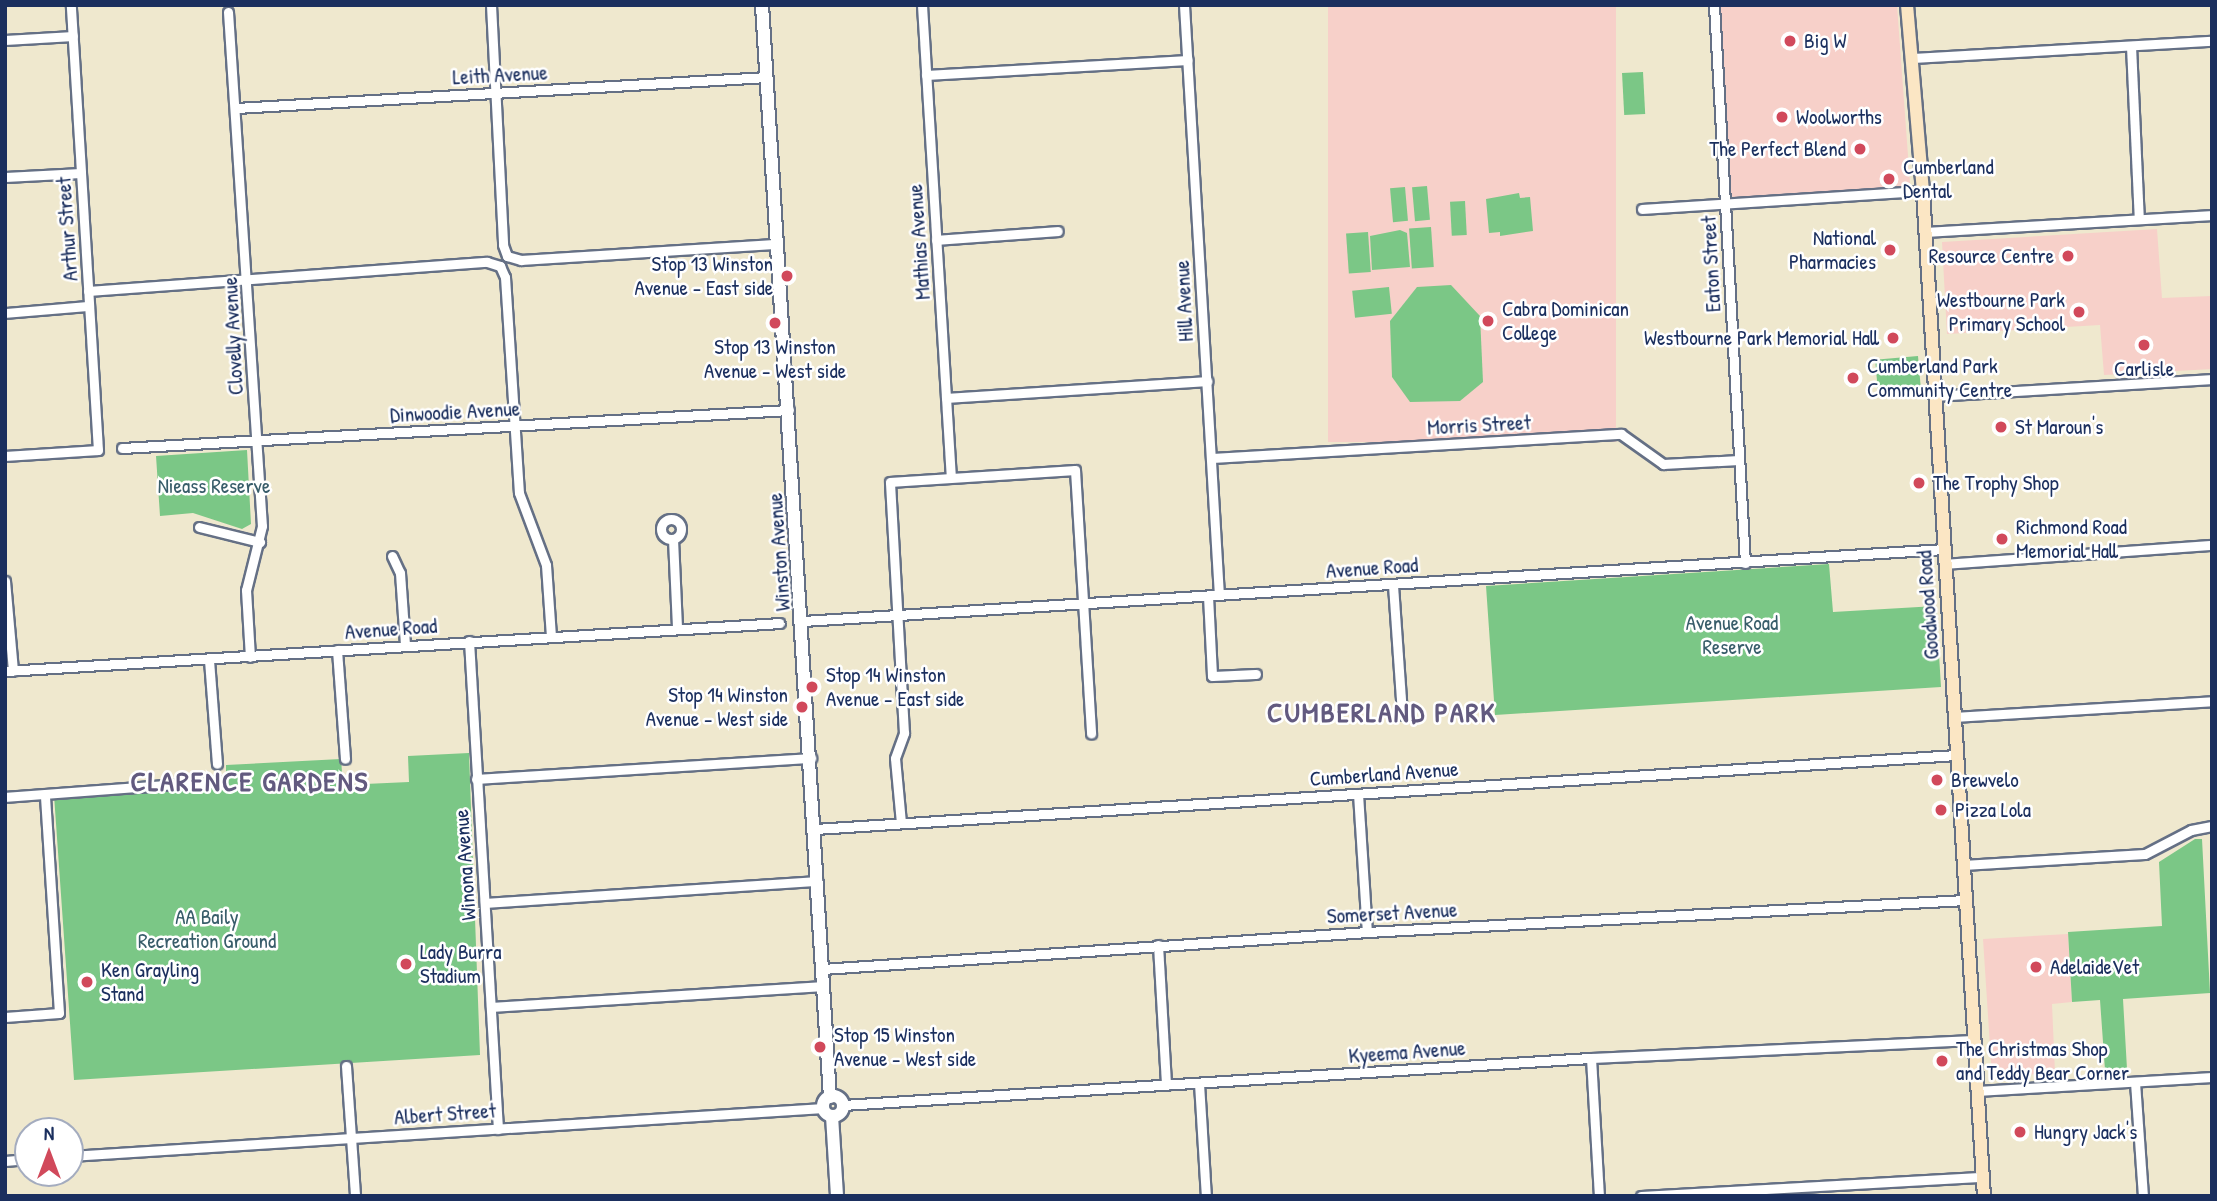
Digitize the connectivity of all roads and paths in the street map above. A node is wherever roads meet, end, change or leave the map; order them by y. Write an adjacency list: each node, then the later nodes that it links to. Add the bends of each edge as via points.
1 (71, 5): 9 (street, Arthur Street)
2 (491, 5): 17 (street)
3 (762, 5): 16 (street, Winston Avenue)
4 (922, 5): 15 (street, Mathias Avenue)
5 (1184, 5): 14 (street, Hill Avenue)
6 (1714, 5): 22 (street, Eaton Street)
7 (1910, 8): 13 (main road, Goodwood Road)
8 (228, 12): 18 (street, Clovelly Avenue)
9 (72, 36): 10 (street); 19 (street, Arthur Street)
10 (5, 40)
11 (2212, 41): 12 (street)
12 (2131, 46): 13 (street); 25 (street)
13 (1913, 58): 21 (main road, Goodwood Road)
14 (1188, 60): 15 (street); 35 (street, Hill Avenue)
15 (926, 75): 28 (street, Mathias Avenue)
16 (767, 77): 17 (street, Leith Avenue); 29 (street, Winston Avenue)
17 (495, 93): 18 (street, Leith Avenue); 29 (street, via 507,257 521,261)
18 (236, 108): 30 (street, Clovelly Avenue)
19 (81, 173): 20 (street); 31 (street, Arthur Street)
20 (5, 177)
21 (1923, 191): 22 (street); 27 (main road, Goodwood Road)
22 (1726, 204): 23 (street); 44 (street, Eaton Street)
23 (1642, 209)
24 (2212, 215): 25 (street)
25 (2139, 219): 27 (street)
26 (1058, 231): 28 (street)
27 (1925, 232): 36 (main road, Goodwood Road)
28 (936, 240): 37 (street, Mathias Avenue)
29 (778, 244): 38 (street, Winston Avenue)
30 (247, 279): 31 (street); 39 (street, via 487,262 500,266 505,277); 40 (street, Clovelly Avenue)
31 (88, 291): 32 (street, Arthur Street)
32 (89, 306): 33 (street); 42 (street, Arthur Street, via 98,450)
33 (5, 313)
34 (2212, 379): 36 (street)
35 (1207, 381): 37 (street); 43 (street, Hill Avenue)
36 (1934, 396): 50 (main road, Goodwood Road)
37 (946, 398): 45 (street, Mathias Avenue)
38 (789, 410): 39 (street, Dinwoodie Avenue); 60 (street, Winston Avenue)
39 (515, 426): 40 (street, Dinwoodie Avenue); 63 (street, via 519,493 546,565)
40 (256, 440): 41 (street, Dinwoodie Avenue); 48 (street, Clovelly Avenue)
41 (122, 448)
42 (5, 456)
43 (1212, 458): 44 (street, Morris Street, via 1620,434 1657,463); 56 (street, Hill Avenue)
44 (1739, 460): 52 (street, Eaton Street)
45 (951, 477): 58 (street, via 1075,470); 59 (street, via 890,482)
46 (199, 527): 48 (street)
47 (673, 539): 62 (street)
48 (260, 542): 67 (street, Clovelly Avenue, via 246,590)
49 (2212, 545): 53 (street)
50 (1943, 550): 52 (street, Avenue Road); 53 (main road, Goodwood Road)
51 (392, 556): 65 (street, via 401,573)
52 (1745, 563): 55 (street, Avenue Road)
53 (1944, 564): 73 (main road, Goodwood Road)
54 (5, 581): 69 (street)
55 (1393, 585): 56 (street, Avenue Road); 72 (street)
56 (1219, 595): 57 (street, Avenue Road)
57 (1208, 596): 58 (street, Avenue Road); 70 (street, via 1212,676)
58 (1083, 604): 59 (street, Avenue Road); 74 (street)
59 (897, 615): 60 (street, Avenue Road); 84 (street, via 905,733 895,758)
60 (803, 621): 76 (street, Winston Avenue)
61 (780, 623): 62 (street, Avenue Road)
62 (677, 628): 63 (street, Avenue Road)
63 (551, 636): 64 (street, Avenue Road)
64 (469, 641): 65 (street, Avenue Road); 79 (street, Winona Avenue)
65 (405, 645): 66 (street, Avenue Road)
66 (337, 650): 67 (street, Avenue Road); 77 (street)
67 (250, 657): 68 (street, Avenue Road)
68 (209, 660): 69 (street, Avenue Road); 78 (street)
69 (9, 671)
70 (1256, 674)
71 (2212, 701): 73 (street)
72 (1402, 715)
73 (1954, 717): 75 (main road, Goodwood Road)
74 (1091, 734)
75 (1956, 755): 81 (street, Cumberland Avenue); 87 (main road, Goodwood Road)
76 (811, 758): 79 (street); 86 (street, Winston Avenue)
77 (345, 759)
78 (217, 764)
79 (476, 779): 90 (street, Winona Avenue)
80 (218, 781): 82 (street)
81 (1359, 793): 84 (street, Cumberland Avenue); 91 (street)
82 (45, 794): 83 (street); 96 (street, via 59,1013)
83 (5, 797)
84 (901, 823): 86 (street, Cumberland Avenue)
85 (2212, 826): 87 (street, via 2191,830 2145,854)
86 (815, 829): 88 (street, Winston Avenue)
87 (1963, 865): 89 (main road, Goodwood Road)
88 (817, 881): 90 (street); 93 (street, Winston Avenue)
89 (1965, 900): 91 (street, Somerset Avenue); 97 (main road, Goodwood Road)
90 (485, 903): 95 (street, Winona Avenue)
91 (1367, 932): 92 (street, Somerset Avenue)
92 (1158, 945): 93 (street, Somerset Avenue); 103 (street)
93 (822, 969): 94 (street, Winston Avenue)
94 (823, 986): 95 (street); 106 (street, Winston Avenue)
95 (491, 1007): 107 (street, Winona Avenue)
96 (5, 1017)
97 (1974, 1040): 98 (street, Kyeema Avenue); 104 (main road, Goodwood Road)
98 (1591, 1058): 102 (street, Kyeema Avenue); 114 (street)
99 (346, 1066): 108 (street)
100 (2212, 1077): 101 (street)
101 (2135, 1082): 104 (street); 117 (street)
102 (1199, 1083): 103 (street, Kyeema Avenue); 113 (street)
103 (1166, 1085): 105 (street, Kyeema Avenue)
104 (1977, 1091): 110 (main road, Goodwood Road)
105 (843, 1105): 106 (street)
106 (828, 1107): 107 (street, Albert Street); 112 (street, Winston Avenue)
107 (498, 1129): 108 (street, Albert Street)
108 (352, 1138): 109 (street, Albert Street); 111 (street)
109 (84, 1155)
110 (1983, 1177): 115 (street); 116 (main road, Goodwood Road)
111 (355, 1196)
112 (837, 1196)
113 (1206, 1196)
114 (1599, 1196)
115 (1641, 1196)
116 (1984, 1196)
117 (2143, 1196)

